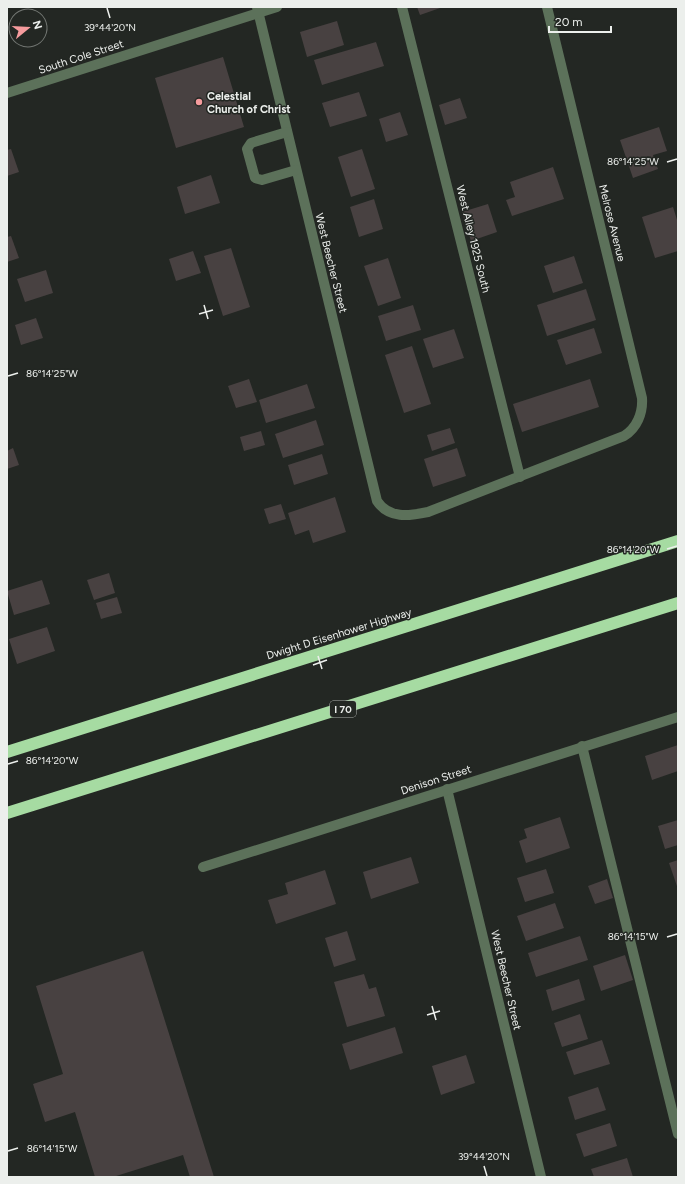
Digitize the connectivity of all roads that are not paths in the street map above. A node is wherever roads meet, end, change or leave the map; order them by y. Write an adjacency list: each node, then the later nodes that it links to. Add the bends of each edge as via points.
1 (277, 7): 4 (street, South Cole Street)
2 (402, 7): 8 (street, West Alley 1925 South)
3 (547, 7): 8 (street, Melrose Avenue, via 642,398 642,407 632,431 624,436)
4 (257, 10): 5 (street, South Cole Street); 6 (street, West Beecher Street)
5 (7, 93)
6 (287, 132): 7 (street, West Beecher Street); 7 (street, via 251,143 247,149 255,178 262,180)
7 (296, 170): 8 (street, West Beecher Street, via 377,501 382,509 396,515 428,512)
8 (520, 477)
9 (678, 540): 13 (highway, Dwight D Eisenhower Highway)
10 (678, 603): 15 (highway, I 70)
11 (678, 717): 12 (street, Denison Street)
12 (582, 746): 14 (street, Denison Street); 17 (street)
13 (7, 752)
14 (447, 789): 16 (street, Denison Street); 18 (street, West Beecher Street)
15 (7, 813)
16 (203, 867)
17 (678, 1134)
18 (540, 1177)

